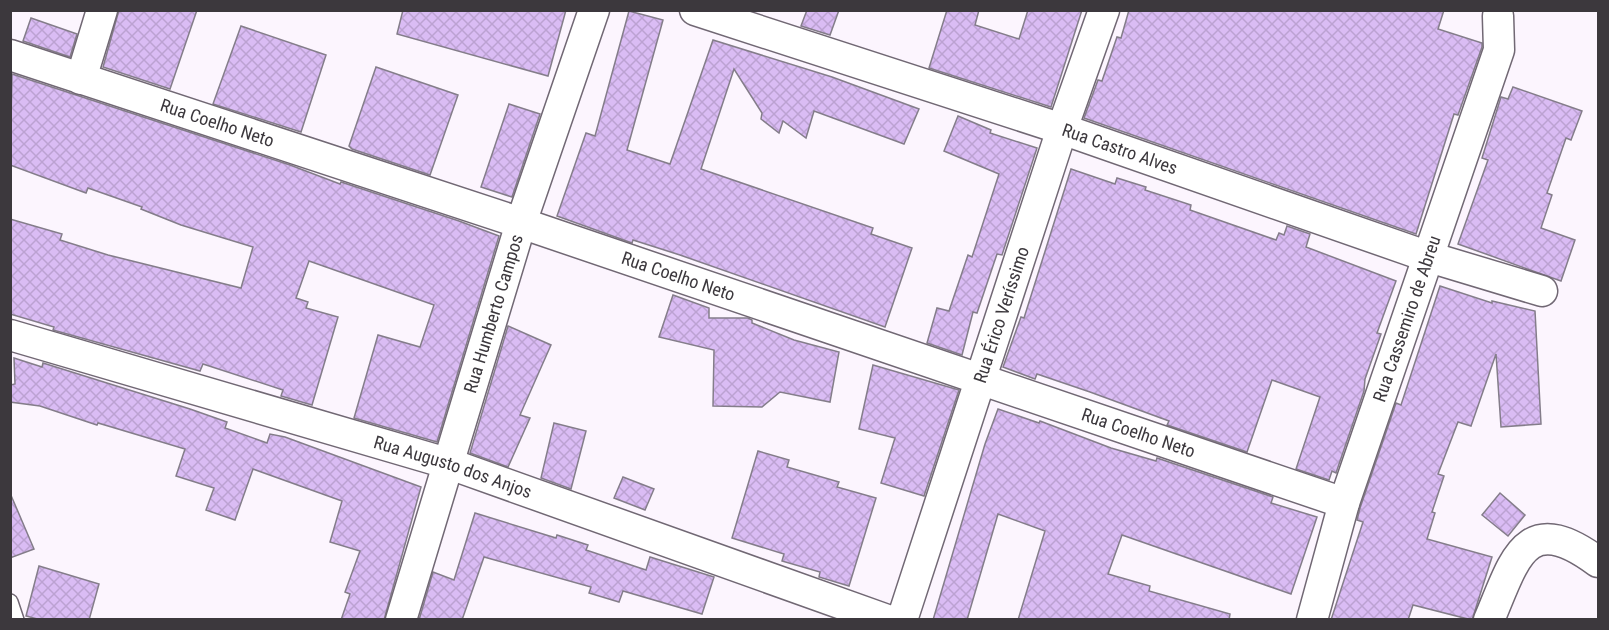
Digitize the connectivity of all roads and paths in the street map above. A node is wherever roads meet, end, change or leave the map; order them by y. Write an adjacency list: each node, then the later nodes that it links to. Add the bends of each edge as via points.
1 (102, 10): 7 (street)
2 (594, 10): 9 (street, Rua Humberto Campos)
3 (695, 10): 8 (street, Rua Castro Alves)
4 (1104, 10): 8 (street, Rua Érico Veríssimo)
5 (1493, 12): 10 (street, Rua Cassemiro de Abreu, via 1499,50)
6 (10, 55): 7 (street, Rua Coelho Neto)
7 (81, 79): 9 (street, Rua Coelho Neto)
8 (1062, 129): 10 (street, Rua Castro Alves); 13 (street, Rua Érico Veríssimo)
9 (521, 223): 13 (street, Rua Coelho Neto); 14 (street, Rua Humberto Campos)
10 (1429, 257): 11 (street, Rua Castro Alves); 15 (street, Rua Cassemiro de Abreu)
11 (1542, 291)
12 (10, 335): 14 (street, Rua Augusto dos Anjos)
13 (981, 380): 15 (street, Rua Coelho Neto); 21 (street, Rua Érico Veríssimo)
14 (450, 464): 19 (street, Rua Humberto Campos); 20 (street, Rua Augusto dos Anjos)
15 (1344, 503): 22 (street, Rua Cassemiro de Abreu)
16 (1599, 562): 23 (street, via 1568,543 1546,538 1528,544 1520,551)
17 (10, 602): 18 (lane)
18 (16, 620)
19 (401, 620)
20 (887, 620)
21 (902, 620)
22 (1312, 620)
23 (1489, 620)

